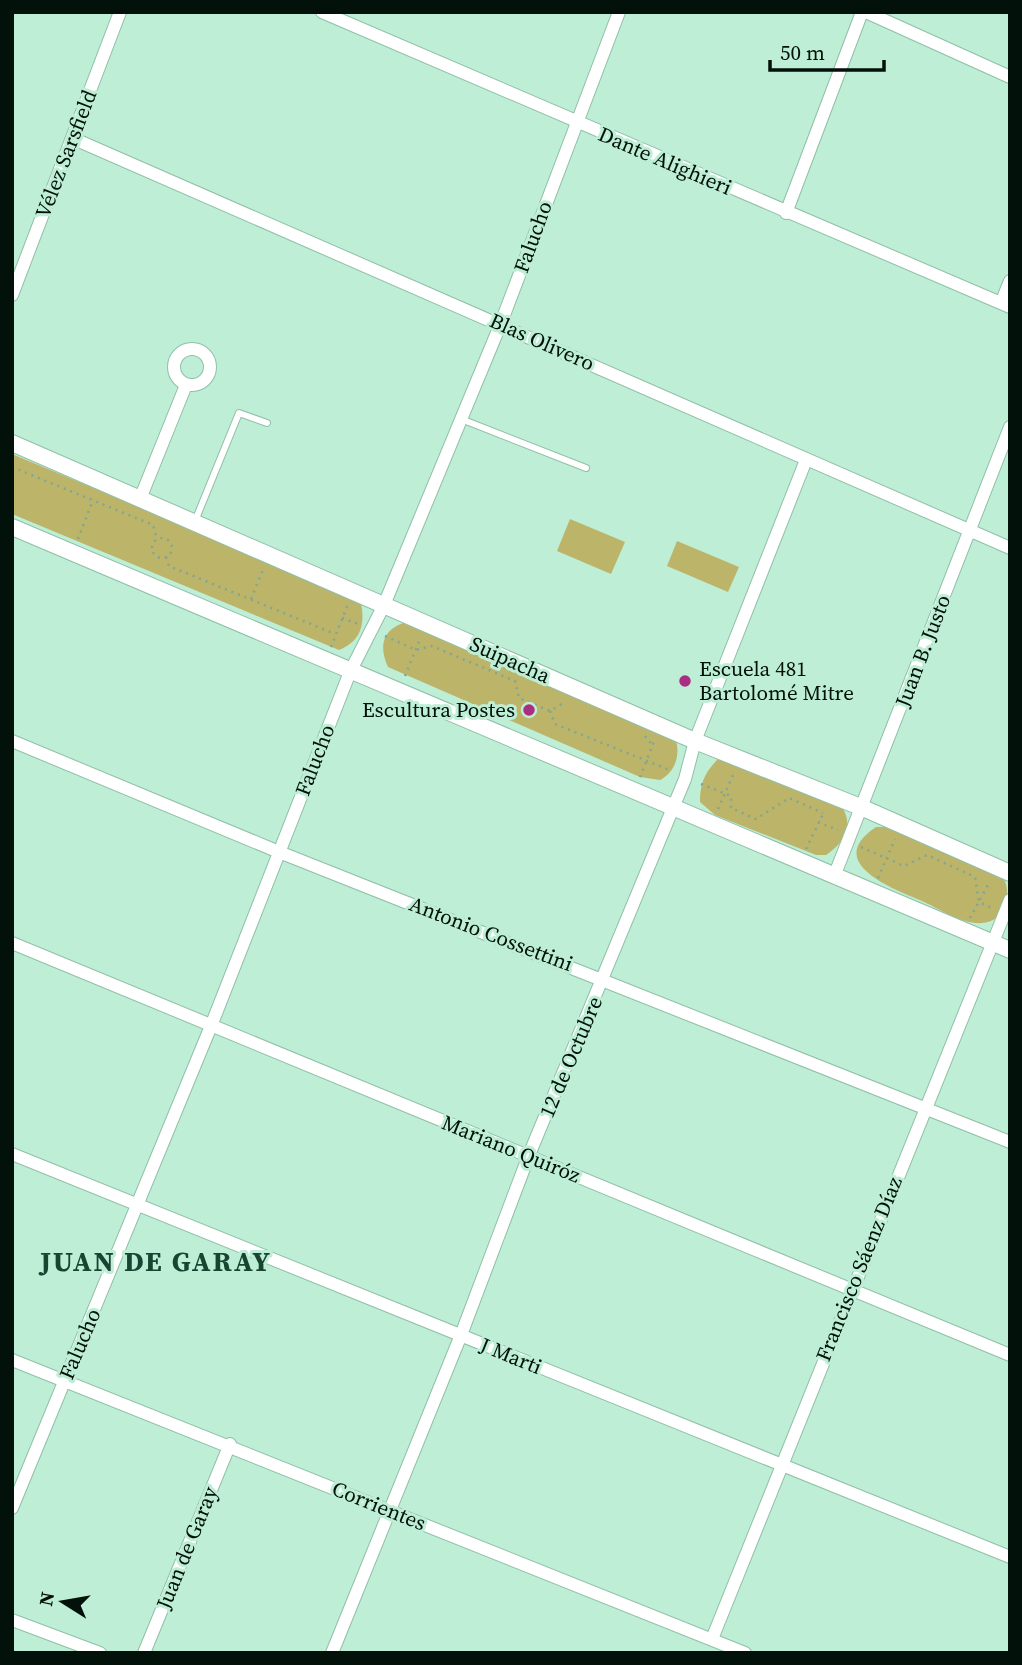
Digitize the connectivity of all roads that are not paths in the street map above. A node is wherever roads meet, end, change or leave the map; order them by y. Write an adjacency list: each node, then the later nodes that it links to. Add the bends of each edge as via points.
1 (120, 12): 7 (street, Vélez Sarsfield)
2 (322, 12): 6 (street, Dante Alighieri)
3 (619, 12): 6 (street, Falucho)
4 (864, 12): 5 (street); 8 (street)
5 (1010, 77)
6 (575, 123): 8 (street, Dante Alighieri); 12 (street, Falucho)
7 (72, 138): 10 (street, Vélez Sarsfield); 12 (street, Blas Olivero)
8 (786, 213): 11 (street, Dante Alighieri)
9 (1010, 281): 11 (street)
10 (12, 295)
11 (1005, 305)
12 (501, 323): 14 (street, Falucho); 18 (street, Blas Olivero)
13 (186, 385): 20 (street)
14 (461, 419): 19 (lane); 25 (street, Falucho)
15 (267, 423): 21 (lane, via 239,414)
16 (1010, 427): 23 (street, Juan B. Justo)
17 (12, 443): 20 (street, Suipacha)
18 (806, 460): 23 (street, Blas Olivero); 28 (street, 12 de Octubre)
19 (586, 468)
20 (140, 499): 21 (street, Suipacha)
21 (195, 523): 25 (street, Suipacha)
22 (12, 527): 26 (street)
23 (968, 531): 24 (street, Blas Olivero); 30 (street, Juan B. Justo)
24 (1010, 548)
25 (384, 605): 26 (street, Falucho); 28 (street, Suipacha)
26 (350, 672): 29 (street); 31 (street, Falucho)
27 (12, 741): 31 (street, Antonio Cossettini)
28 (695, 741): 29 (street, 12 de Octubre); 30 (street, Suipacha)
29 (674, 807): 33 (street); 38 (street, 12 de Octubre)
30 (863, 808): 32 (street, Suipacha); 33 (street, Juan B. Justo)
31 (279, 852): 38 (street, Antonio Cossettini); 39 (street, Falucho)
32 (1002, 872)
33 (835, 874): 36 (street)
34 (1010, 900): 36 (street, Francisco Sáenz Díaz)
35 (12, 943): 39 (street, Mariano Quiróz)
36 (993, 943): 37 (street); 40 (street, Francisco Sáenz Díaz)
37 (1010, 950)
38 (604, 978): 40 (street, Antonio Cossettini); 43 (street, 12 de Octubre)
39 (211, 1026): 43 (street, Mariano Quiróz); 44 (street, Falucho)
40 (925, 1106): 41 (street, Antonio Cossettini); 45 (street, Francisco Sáenz Díaz)
41 (1010, 1142)
42 (12, 1154): 44 (street, J Marti)
43 (529, 1156): 45 (street, Mariano Quiróz); 46 (street, 12 de Octubre)
44 (137, 1206): 46 (street, J Marti); 49 (street, Falucho)
45 (850, 1291): 47 (street, Mariano Quiróz); 51 (street, Francisco Sáenz Díaz)
46 (461, 1335): 51 (street, J Marti); 53 (street, 12 de Octubre)
47 (1010, 1355)
48 (12, 1360): 49 (street, Corrientes)
49 (65, 1380): 50 (street, Corrientes); 52 (street, Falucho)
50 (230, 1444): 53 (street, Corrientes); 58 (street, Juan de Garay)
51 (780, 1466): 54 (street, J Marti); 56 (street, Francisco Sáenz Díaz)
52 (12, 1508)
53 (388, 1511): 56 (street, Corrientes); 59 (street, 12 de Octubre)
54 (1010, 1557)
55 (12, 1620): 57 (street)
56 (712, 1639): 60 (street, Corrientes)
57 (100, 1653)
58 (144, 1653)
59 (332, 1653)
60 (745, 1653)

